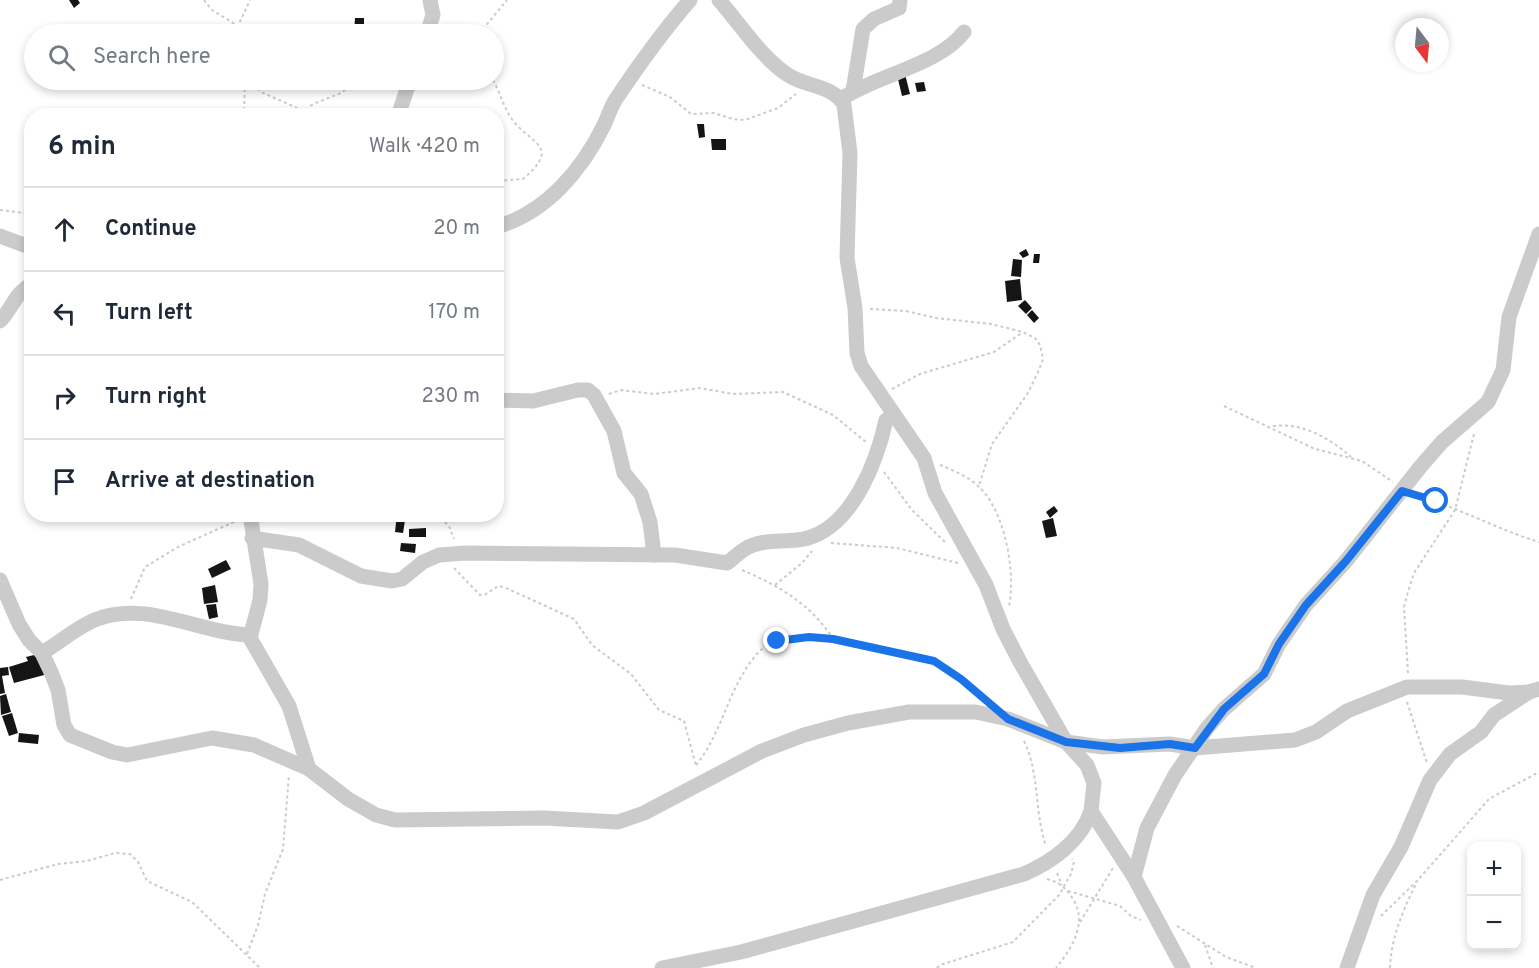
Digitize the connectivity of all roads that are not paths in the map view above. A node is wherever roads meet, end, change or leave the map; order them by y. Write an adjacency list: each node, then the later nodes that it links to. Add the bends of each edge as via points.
1 (430, 0): 5 (street)
2 (690, 0): 10 (street, via 616,97 604,126 557,192 534,212)
3 (719, 0): 8 (street, via 778,67 801,81)
4 (900, 0): 8 (street, via 901,6 863,29)
5 (430, 24)
6 (964, 32): 8 (street, via 946,50)
7 (407, 90): 9 (street)
8 (847, 95): 25 (street, via 847,258 857,353 866,376 924,459 941,506 986,585 1020,662)
9 (401, 108)
10 (504, 224)
11 (1539, 234): 26 (street, via 1509,317 1503,370 1488,402 1442,442 1306,605 1264,674 1224,709)
12 (0, 236): 13 (street)
13 (24, 245)
14 (24, 289): 15 (street, via 17,293)
15 (0, 321)
16 (504, 400): 20 (street, via 533,401 578,390 588,390 597,398 614,431 624,473 641,494)
17 (886, 420): 20 (street, via 876,459 851,504 824,530 810,538 755,544 727,563)
18 (246, 522): 19 (street)
19 (252, 537): 20 (street, via 299,545 361,576 388,581 402,579 439,555 459,553); 22 (street, via 261,584)
20 (654, 555)
21 (0, 580): 23 (street, via 19,624)
22 (249, 635): 23 (street, via 124,612 95,620); 27 (street, via 288,706)
23 (42, 652): 27 (street, via 57,690 66,730 90,744 127,755 213,738 254,745)
24 (1534, 691): 26 (street, via 1407,687 1347,711 1316,732 1295,740); 32 (street, via 1494,715 1481,732 1450,753 1430,780 1401,847 1373,895)
25 (1066, 742): 26 (street, via 1120,748 1170,744); 27 (street, via 976,712 909,712 804,735 762,751 659,806 618,822 544,818 404,820 376,814 348,799); 28 (street, via 1087,765 1094,783)
26 (1195, 748): 29 (street, via 1175,775 1147,828)
27 (309, 769)
28 (1091, 811): 29 (street); 30 (street, via 1065,849 1043,865 741,952)
29 (1134, 878): 31 (street, via 1147,918)
30 (662, 968)
31 (1183, 968)
32 (1347, 968)

